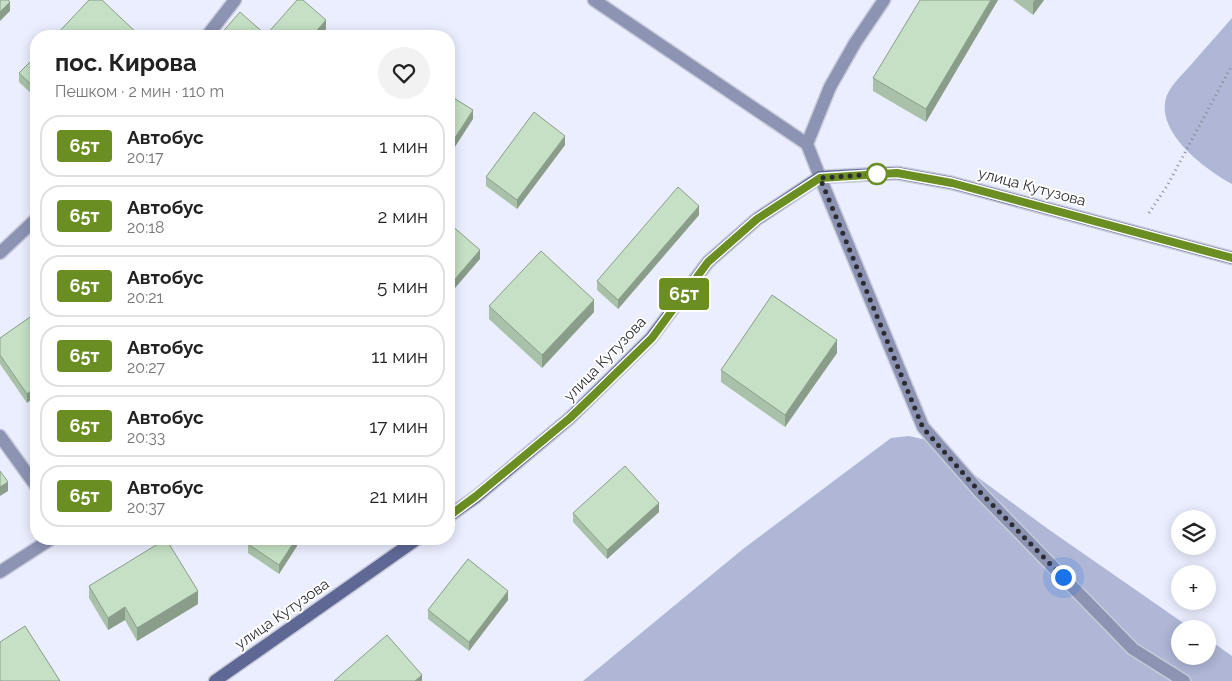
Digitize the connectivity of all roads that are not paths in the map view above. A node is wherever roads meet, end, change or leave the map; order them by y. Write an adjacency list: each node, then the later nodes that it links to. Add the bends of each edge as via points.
1 (235, 0): 4 (street)
2 (594, 0): 5 (street)
3 (884, 0): 5 (street, via 830,87)
4 (212, 30)
5 (807, 144): 6 (street)
6 (820, 178): 9 (main road, улица Кутузова, via 897,173 952,183); 12 (main road, улица Кутузова, via 757,219 708,262 652,338 570,418); 17 (street, via 923,428 979,491 1133,648)
7 (30, 225): 8 (street)
8 (0, 253)
9 (1232, 258)
10 (0, 436): 11 (street)
11 (30, 478)
12 (455, 512)
13 (42, 545): 15 (street)
14 (408, 545): 16 (main road, улица Кутузова)
15 (0, 572)
16 (215, 681)
17 (1184, 681)

